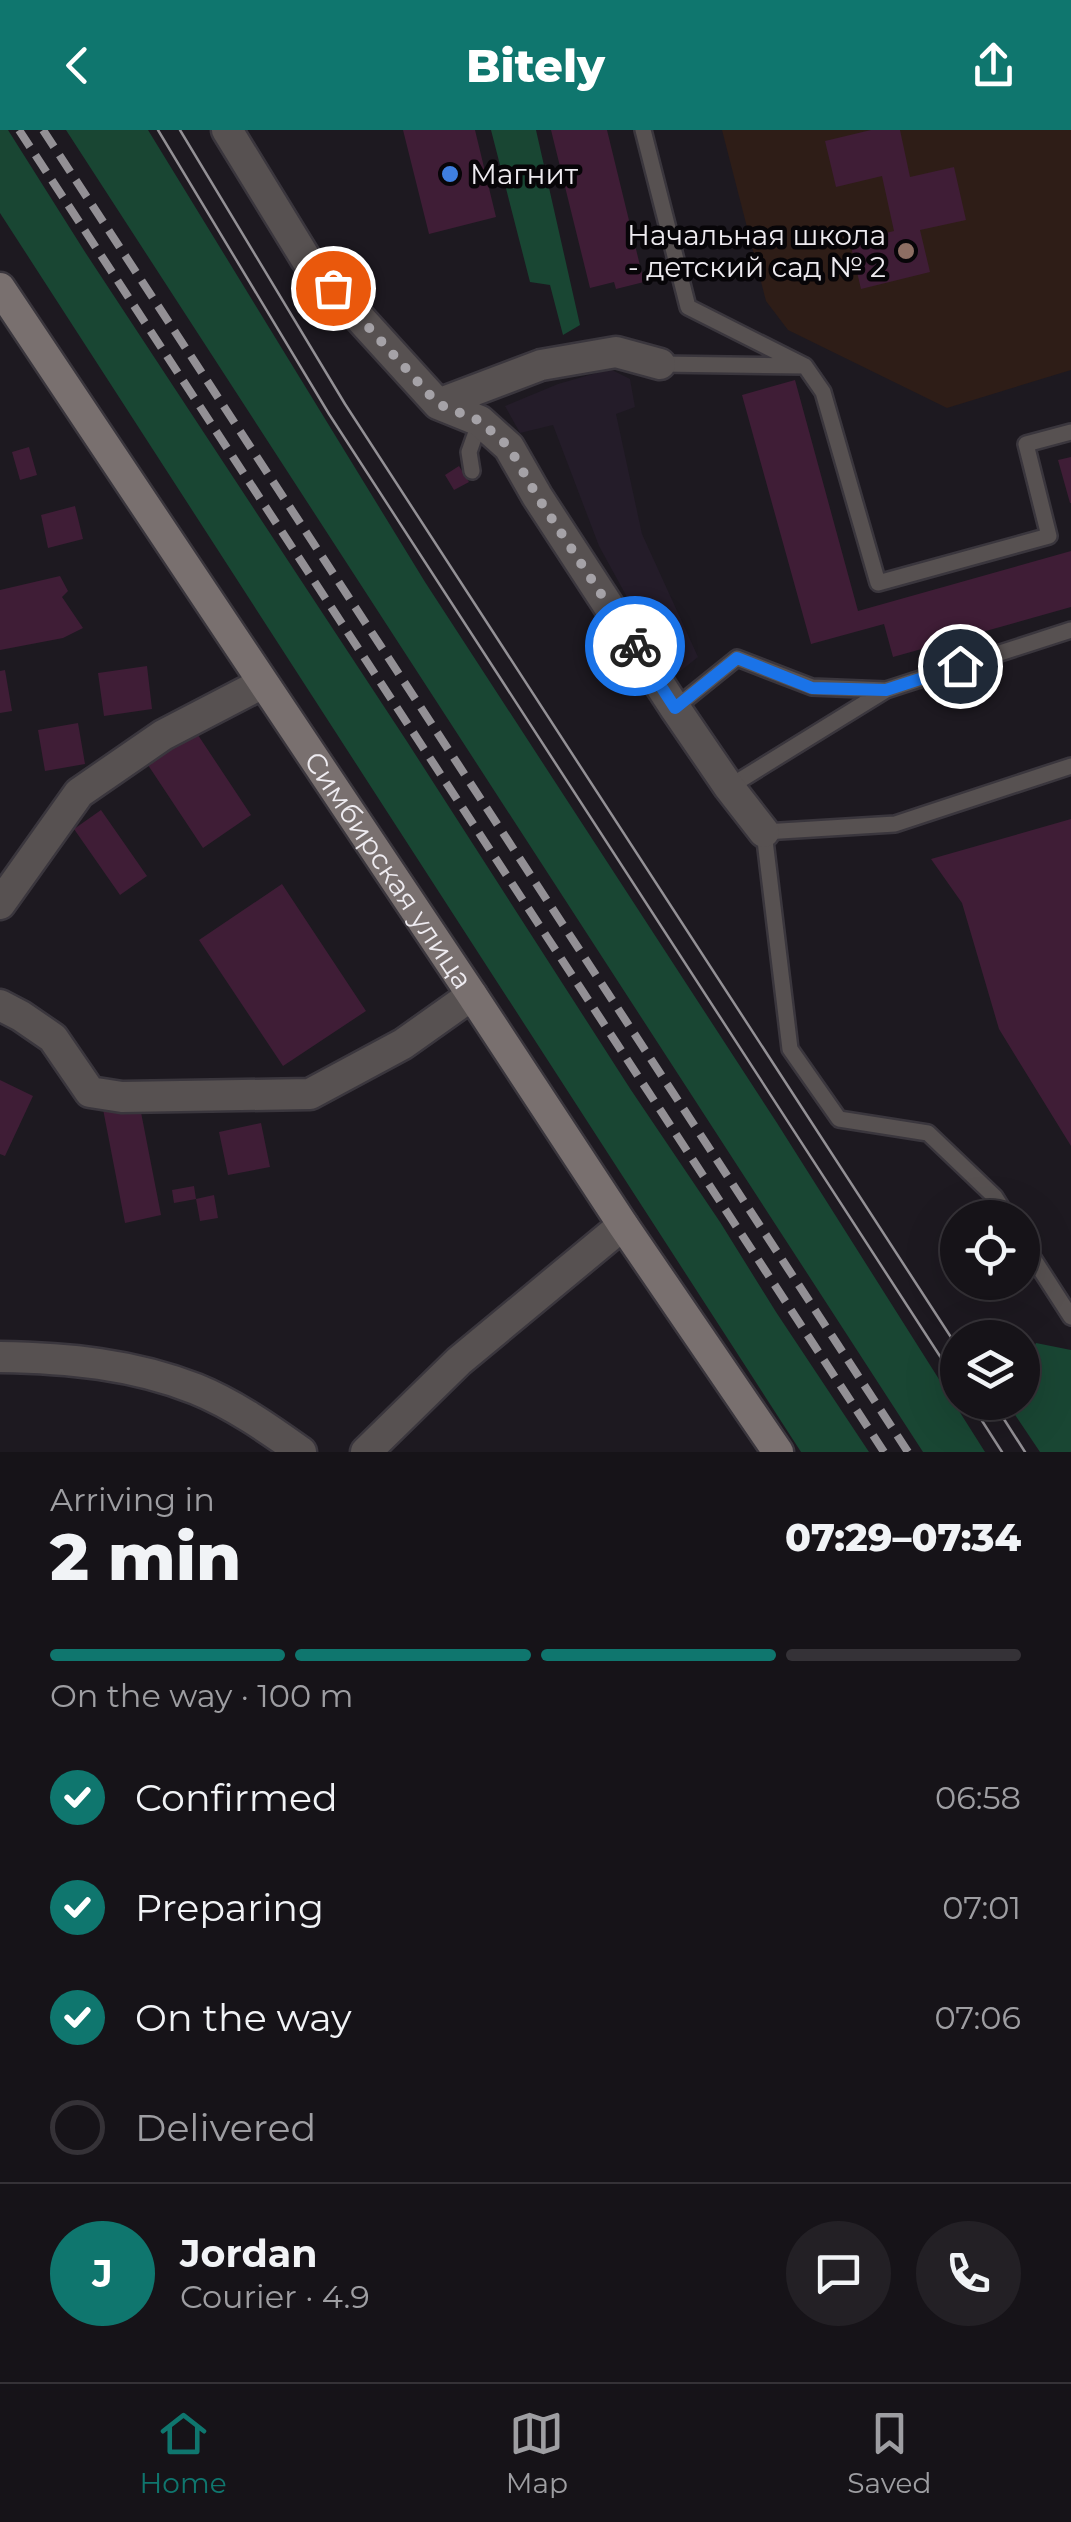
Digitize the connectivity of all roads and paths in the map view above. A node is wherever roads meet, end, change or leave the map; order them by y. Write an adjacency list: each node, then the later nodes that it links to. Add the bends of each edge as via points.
1 (227, 130): 6 (street, via 306,259)
2 (643, 130): 5 (lane, via 688,308)
3 (0, 288): 11 (main road, Симбирская улица)
4 (660, 364): 5 (lane); 6 (street, via 616,352 541,365)
5 (805, 366): 8 (lane, via 823,392 878,584 1049,536 1026,444)
6 (438, 404): 7 (street)
7 (480, 421): 9 (lane, via 468,452); 13 (street, via 509,447)
8 (1071, 432)
9 (472, 471)
10 (1071, 630): 12 (lane)
11 (263, 683): 17 (street, via 163,735 79,793); 18 (main road, Симбирская улица)
12 (886, 690): 13 (lane, via 812,688 737,658); 15 (lane)
13 (675, 708): 15 (street)
14 (1071, 766): 16 (lane, via 895,824)
15 (729, 787): 16 (street)
16 (764, 832): 20 (lane, via 790,1049 839,1119 928,1133)
17 (0, 904)
18 (472, 995): 19 (street, via 403,1044 310,1094 90,1092 54,1038); 21 (main road, Симбирская улица)
19 (0, 1006)
20 (997, 1200)
21 (623, 1225): 26 (street, via 459,1361); 27 (main road, Симбирская улица)
22 (1040, 1269): 23 (lane)
23 (1071, 1317)
24 (0, 1356): 25 (street, via 131,1368 197,1389)
25 (302, 1452)
26 (366, 1452)
27 (778, 1452)

